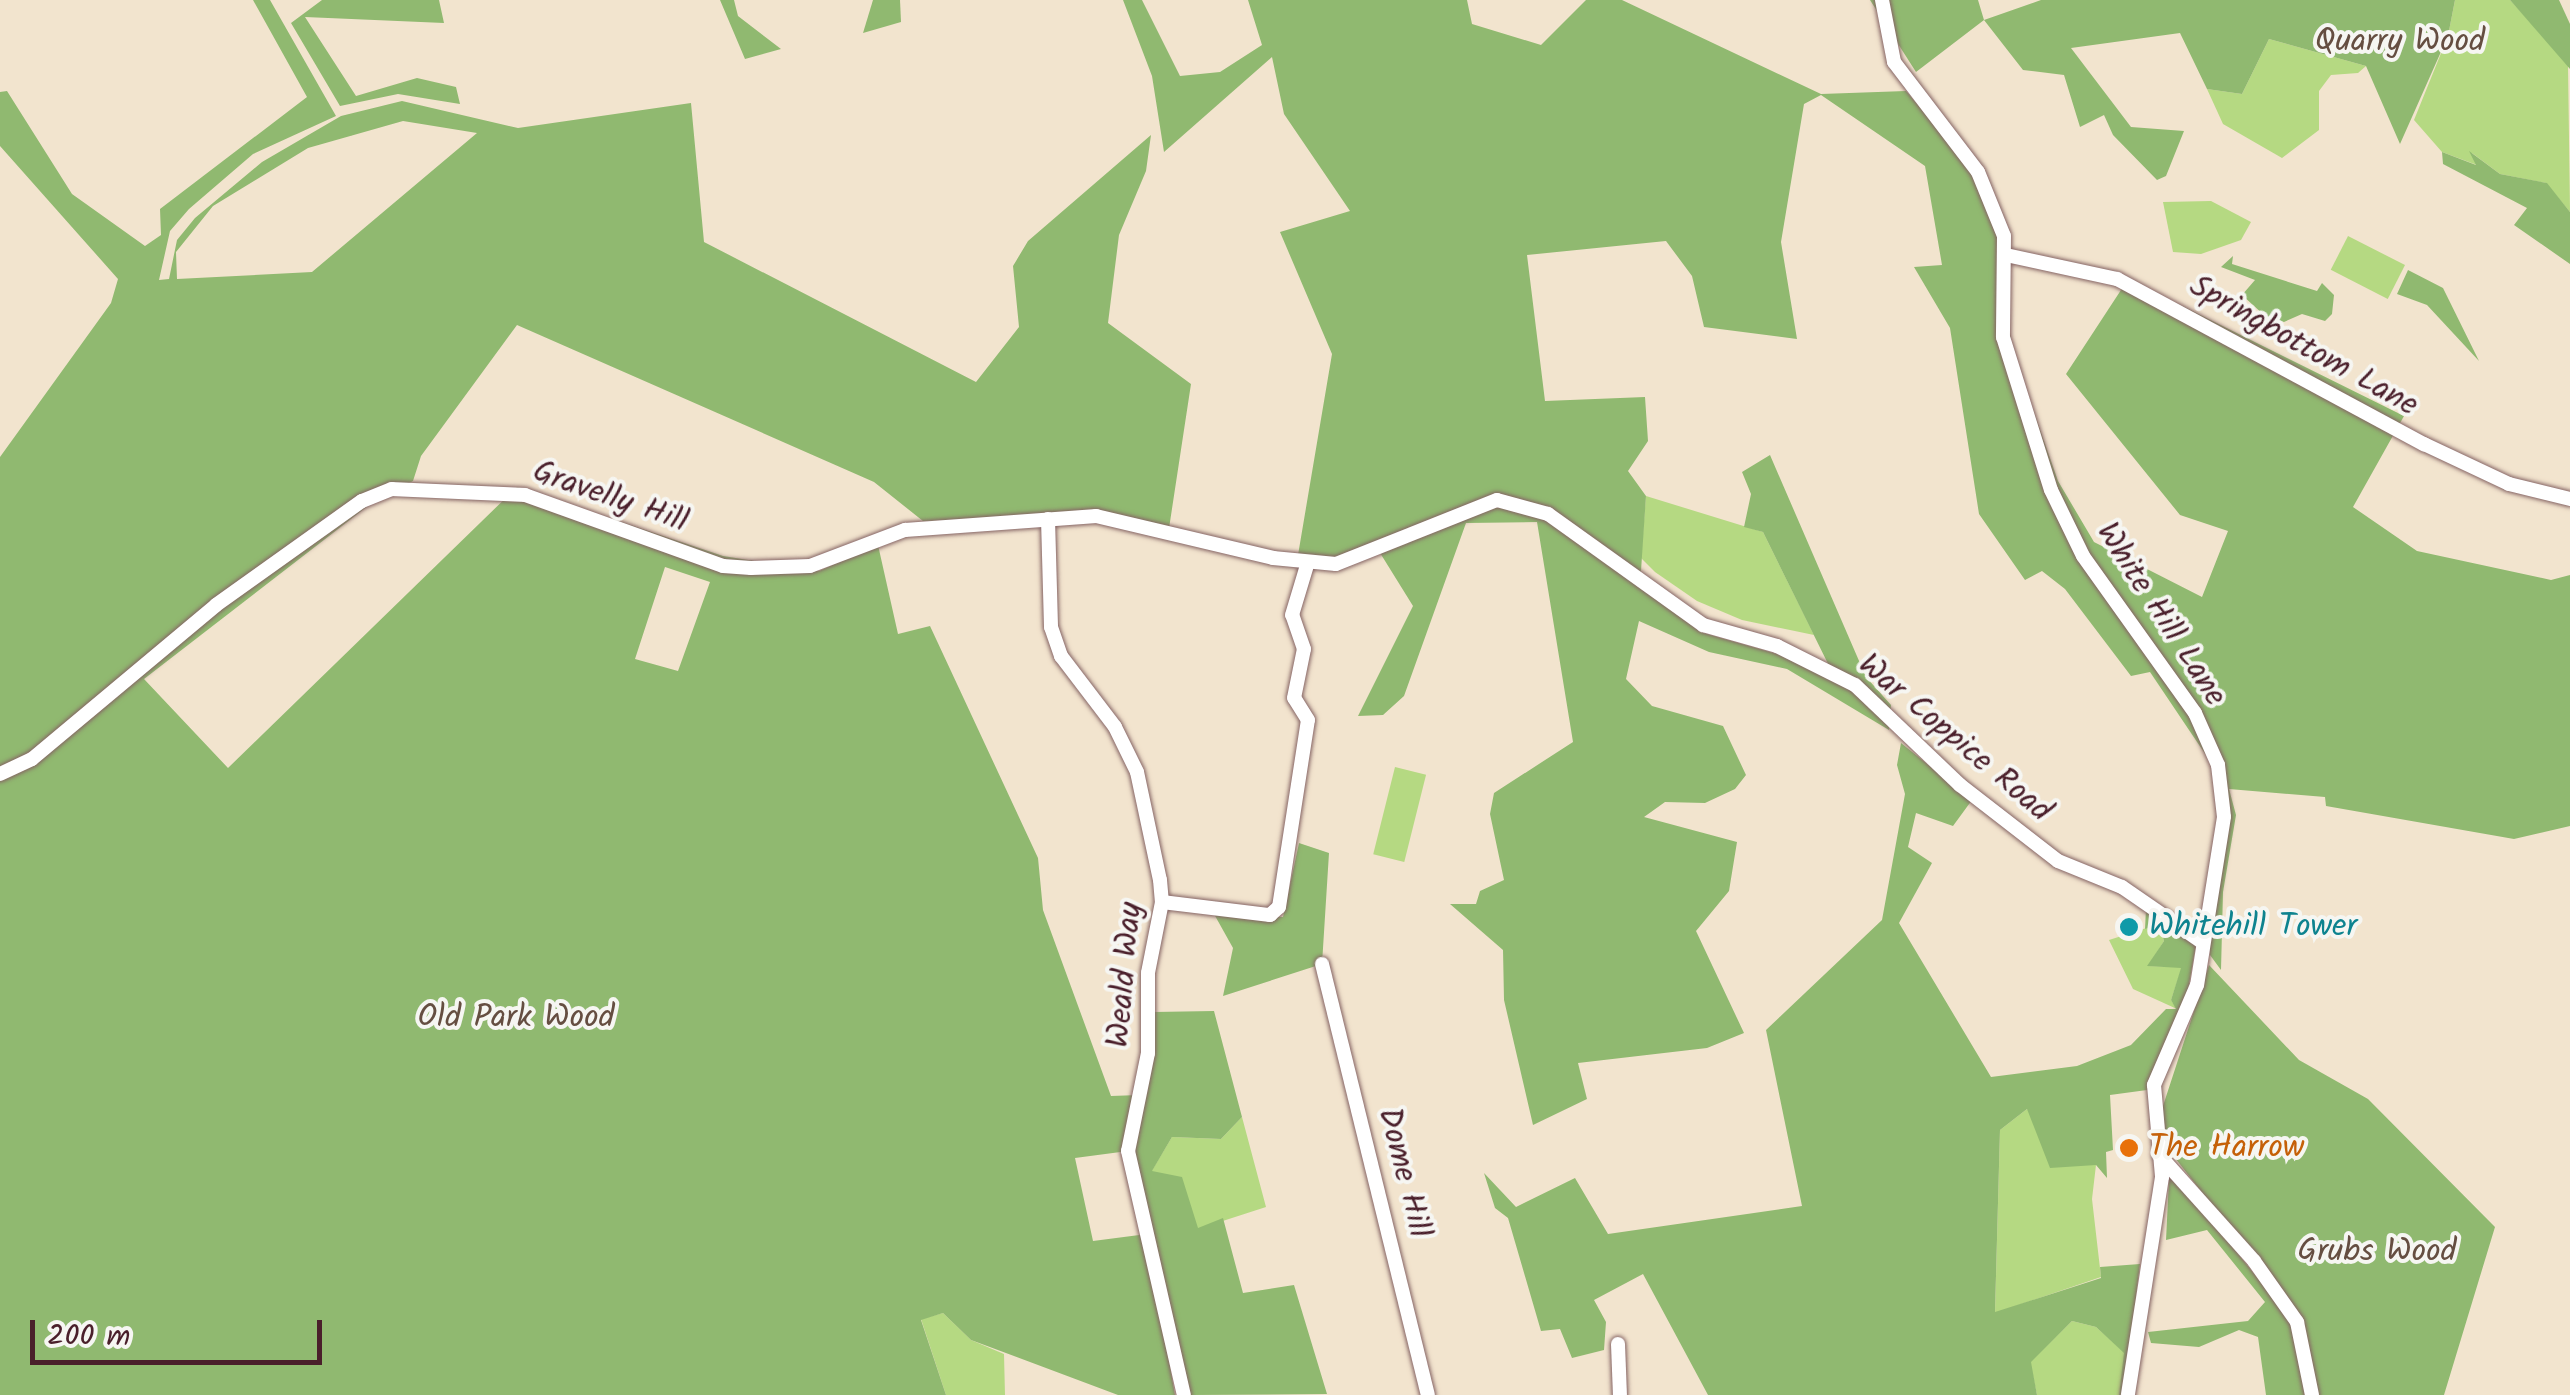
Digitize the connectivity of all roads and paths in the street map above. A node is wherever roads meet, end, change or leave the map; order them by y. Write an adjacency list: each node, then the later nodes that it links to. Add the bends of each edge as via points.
1 (1882, 0): 2 (street, White Hill Lane, via 1894,62 1978,172)
2 (2006, 255): 3 (street, Springbottom Lane, via 2117,279 2424,444 2509,484); 8 (street, White Hill Lane, via 2003,337 2051,490 2083,556 2195,713 2218,765 2224,817)
3 (2570, 499)
4 (1048, 519): 5 (street, War Coppice Road, via 1096,516); 6 (street, Gravelly Hill, via 905,530 810,566 750,568 724,566 524,495 392,489 362,501 216,605 32,759); 7 (street, Weald Way, via 1051,627 1062,656 1115,728 1136,772)
5 (1308, 562): 7 (street, via 1292,615 1304,649 1294,698 1308,720 1279,907 1270,915); 8 (street, War Coppice Road, via 1336,564 1497,500 1548,514 1703,625 1777,646 1854,685 1960,785 2058,860 2122,886)
6 (0, 774)
7 (1162, 902): 12 (street, Weald Way, via 1152,949 1148,1053 1128,1151)
8 (2202, 942): 10 (street, White Hill Lane, via 2196,985 2154,1085)
9 (1322, 964): 13 (street, Dome Hill)
10 (2159, 1155): 15 (street, White Hill Lane, via 2160,1196); 16 (street, via 2254,1260 2297,1322)
11 (1618, 1344): 14 (street)
12 (1184, 1395)
13 (1428, 1395)
14 (1620, 1395)
15 (2128, 1395)
16 (2312, 1395)

